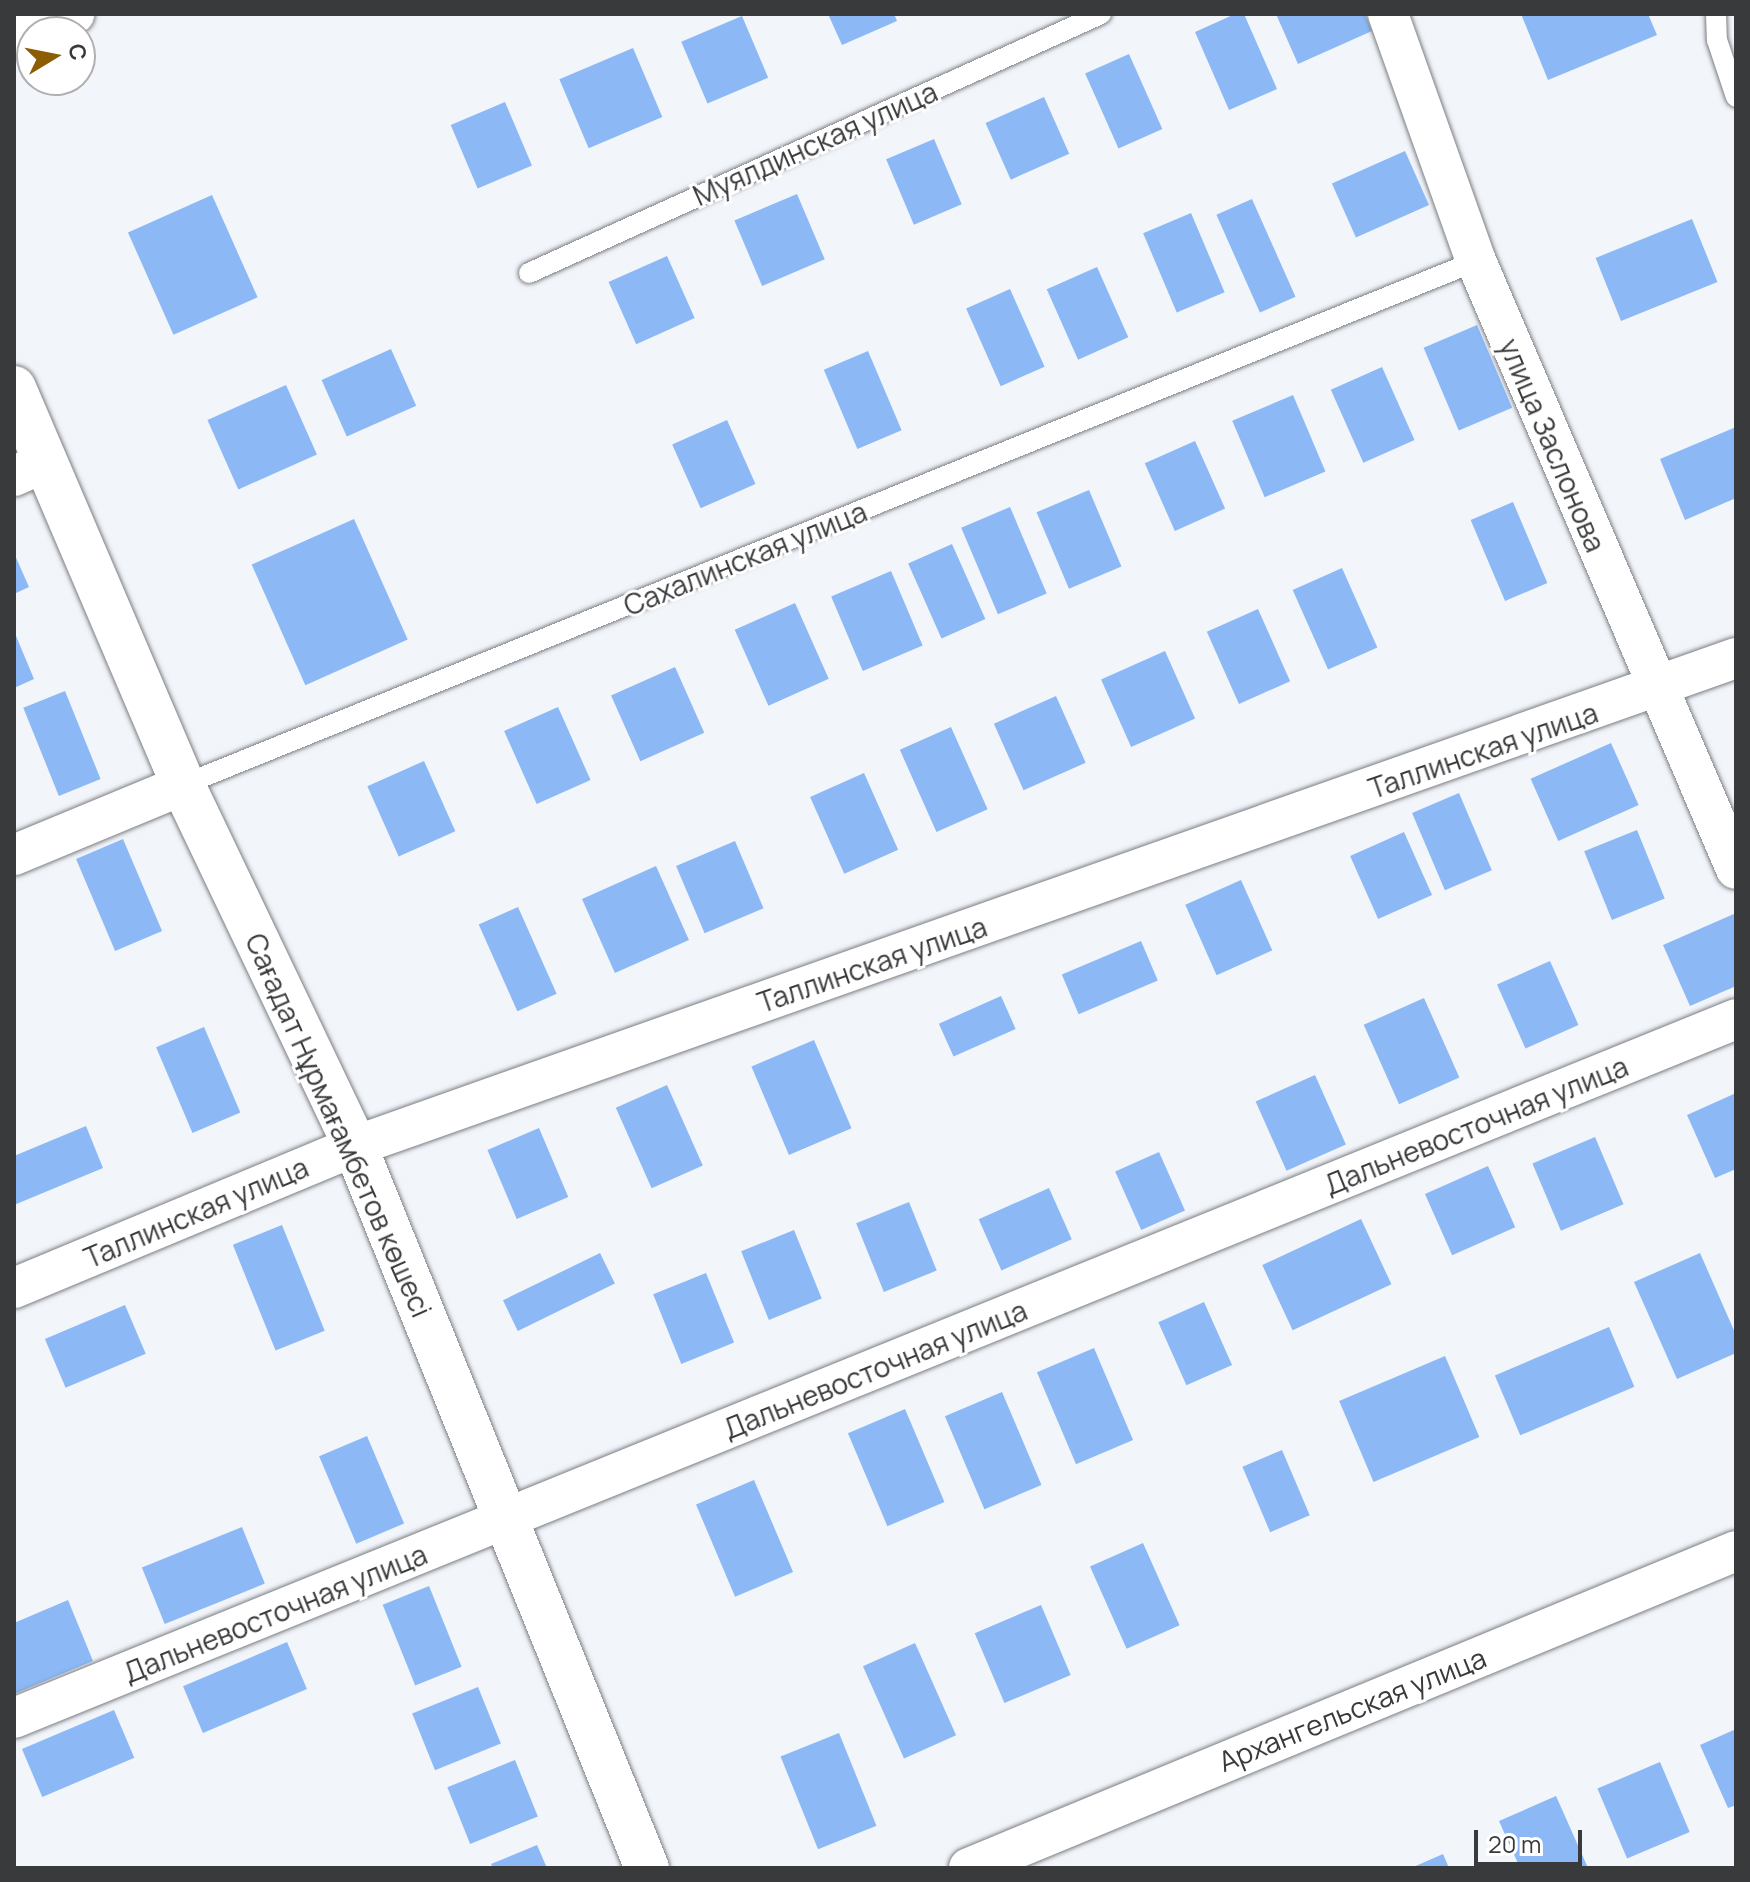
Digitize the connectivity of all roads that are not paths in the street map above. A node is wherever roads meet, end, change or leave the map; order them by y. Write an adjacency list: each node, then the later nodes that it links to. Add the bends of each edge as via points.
1 (74, 14): 5 (street)
2 (1101, 14): 8 (lane, Муялдинская улица)
3 (1388, 14): 7 (street, улица Заслонова)
4 (1716, 14): 6 (lane, via 1717,40)
5 (14, 38)
6 (1736, 97)
7 (1476, 261): 12 (street, улица Заслонова); 13 (lane, Сахалинская улица)
8 (529, 273)
9 (14, 388): 10 (main road, Сағадат Нұрмағамбетов көшесі)
10 (30, 469): 13 (main road, Сағадат Нұрмағамбетов көшесі)
11 (1736, 658): 12 (street, Таллинская улица)
12 (1655, 690): 15 (street, улица Заслонова); 17 (street, Таллинская улица)
13 (183, 785): 14 (street, Сахалинская улица); 17 (main road, Сағадат Нұрмағамбетов көшесі)
14 (14, 855)
15 (1736, 869)
16 (1736, 1019): 19 (street, Дальневосточная улица)
17 (355, 1146): 18 (street, Таллинская улица); 19 (main road, Сағадат Нұрмағамбетов көшесі)
18 (14, 1288)
19 (508, 1519): 21 (street, Дальневосточная улица); 22 (main road, Сағадат Нұрмағамбетов көшесі)
20 (1736, 1551): 23 (street, Архангельская улица)
21 (14, 1718)
22 (647, 1868)
23 (969, 1868)

